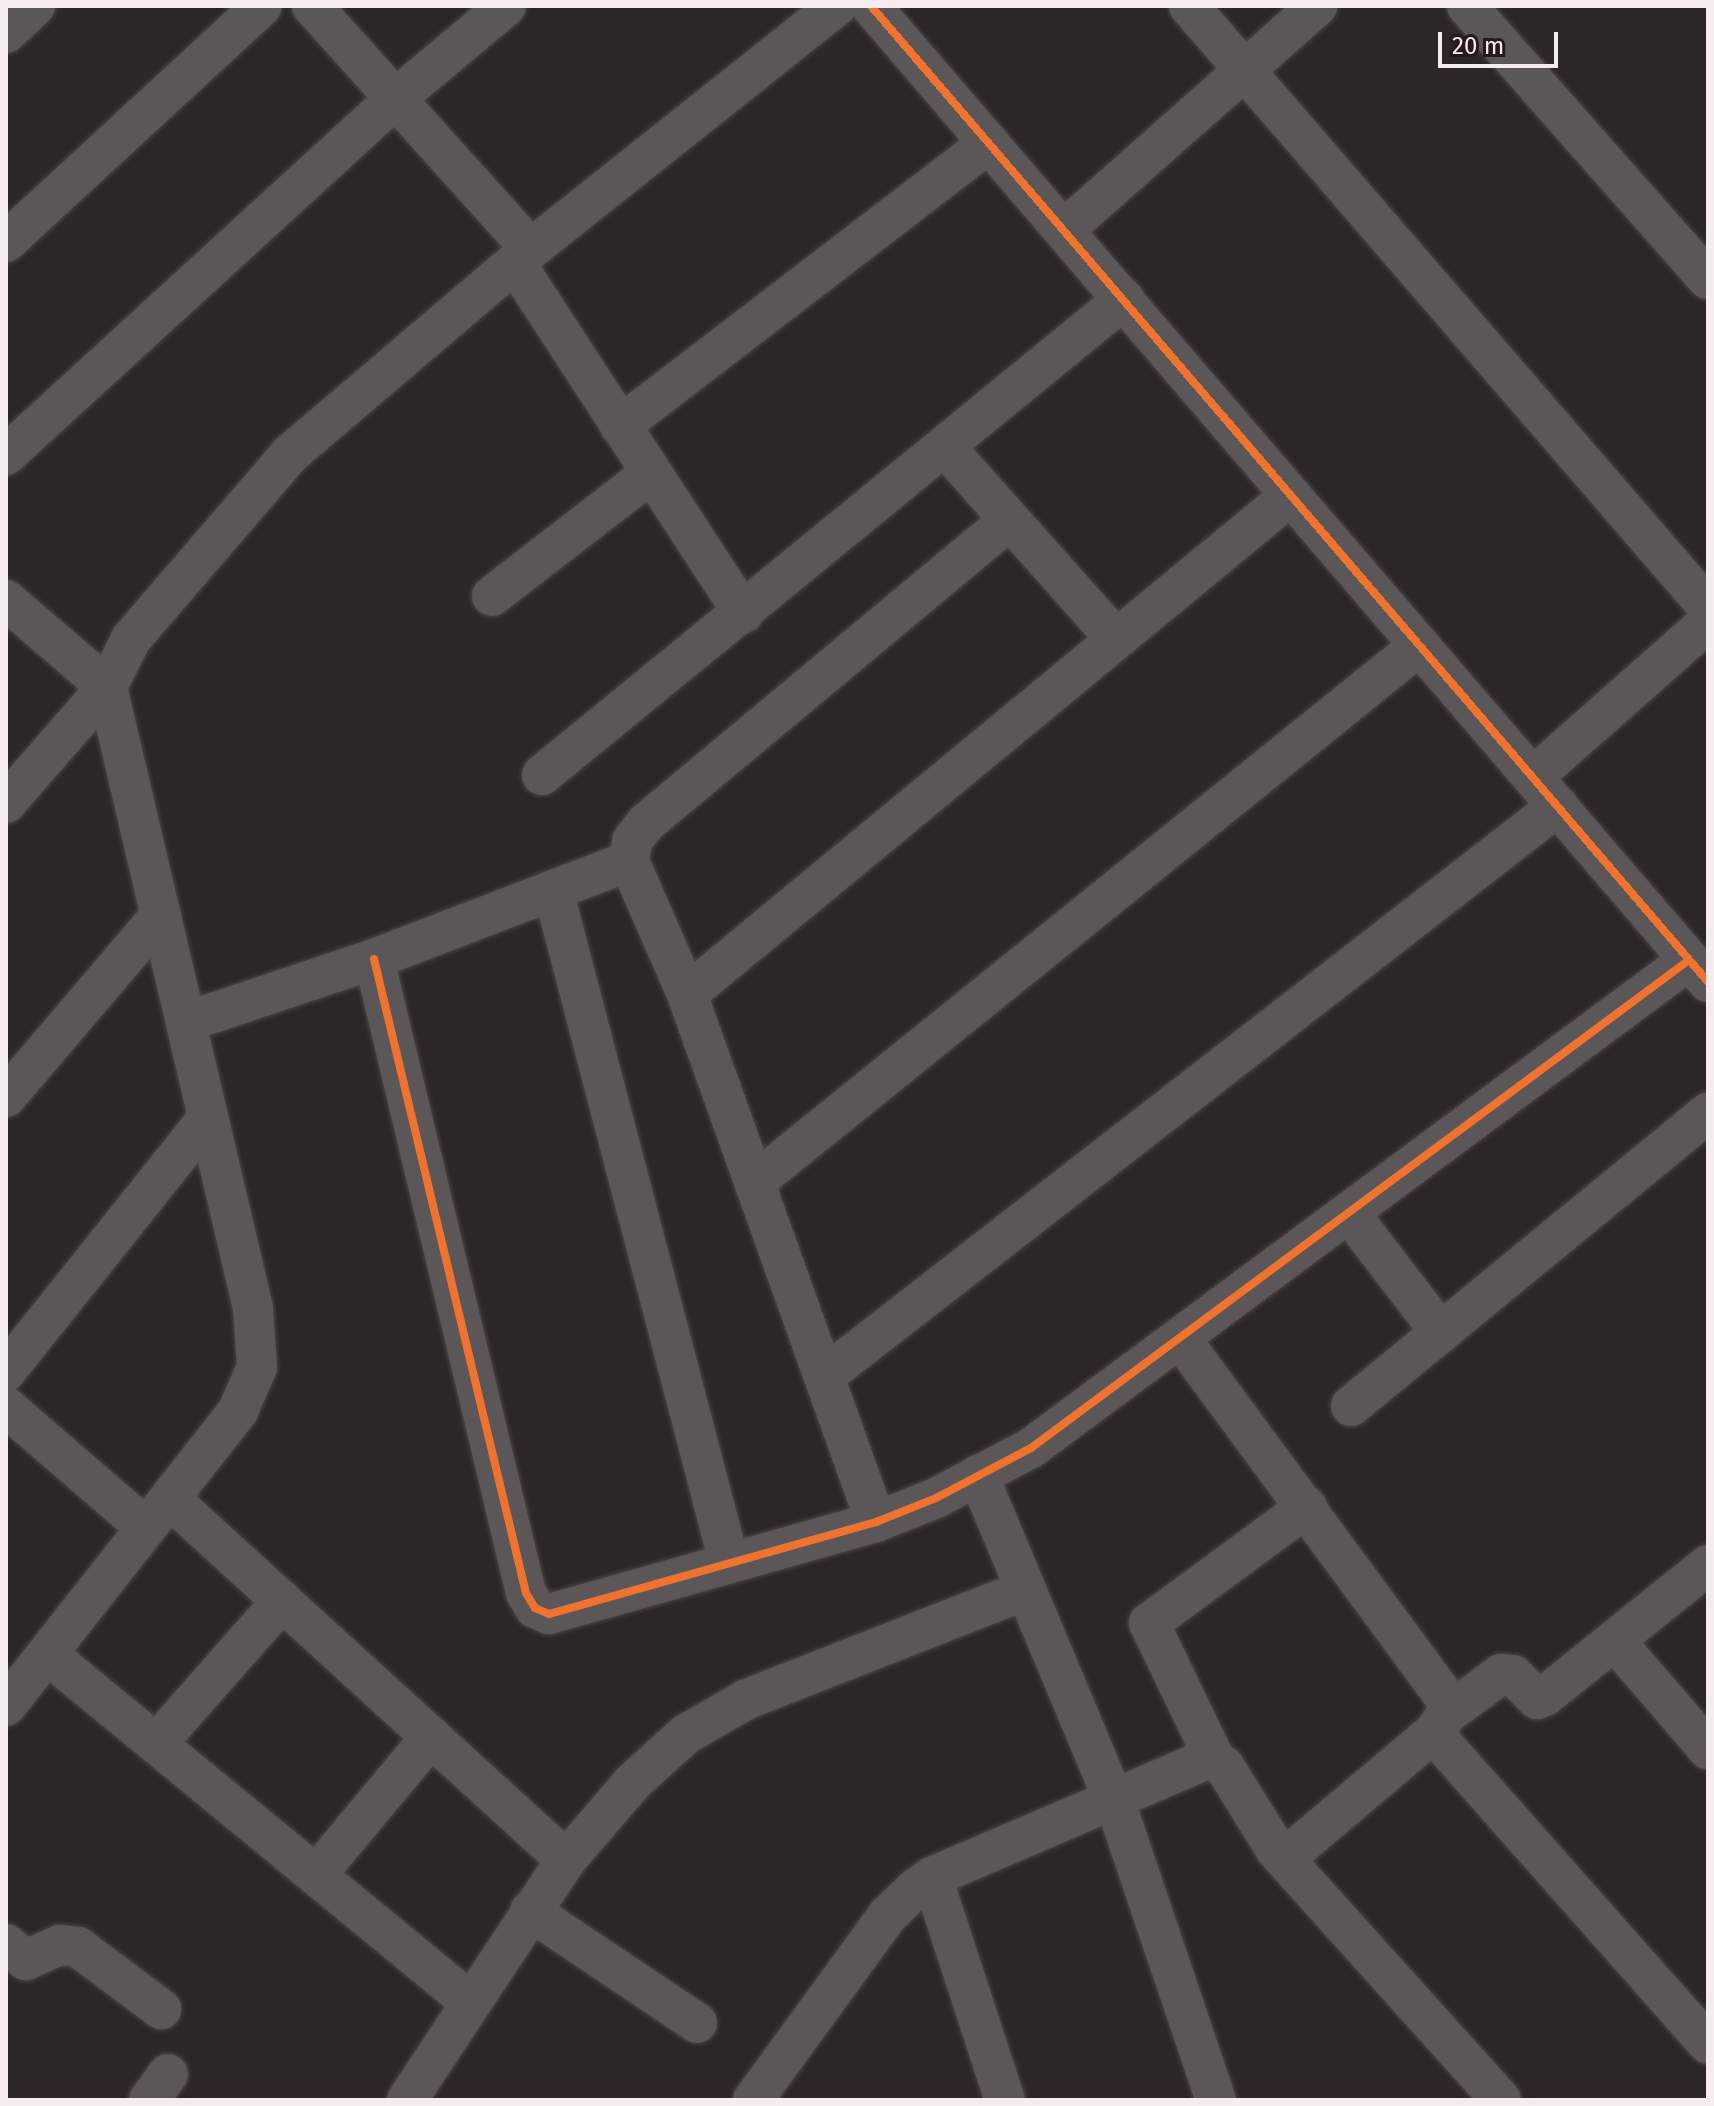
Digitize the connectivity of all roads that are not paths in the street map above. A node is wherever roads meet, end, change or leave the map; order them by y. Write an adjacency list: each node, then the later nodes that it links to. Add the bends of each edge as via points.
1 (35, 6): 10 (street)
2 (262, 6): 15 (street)
3 (312, 6): 12 (street)
4 (506, 6): 12 (street)
5 (837, 6): 16 (street)
6 (871, 6): 13 (street)
7 (1189, 6): 11 (street)
8 (1317, 6): 11 (street)
9 (1467, 6): 17 (street)
10 (6, 33)
11 (1245, 70): 14 (street); 27 (street)
12 (396, 98): 16 (street); 21 (street)
13 (989, 143): 14 (street); 19 (street)
14 (1065, 229): 18 (street)
15 (6, 242)
16 (523, 256): 19 (street); 32 (street, via 290,454 131,639)
17 (1708, 279)
18 (1124, 299): 20 (street); 23 (street)
19 (620, 426): 22 (street)
20 (945, 447): 24 (street); 28 (street)
21 (6, 455)
22 (651, 473): 25 (street); 28 (street)
23 (1291, 495): 30 (street); 31 (street)
24 (1009, 520): 30 (street); 36 (street, via 647,822 632,841)
25 (492, 596)
26 (6, 600): 32 (street)
27 (1708, 607)
28 (743, 613): 33 (street)
29 (1708, 622): 34 (street)
30 (1116, 639): 41 (street)
31 (1420, 645): 34 (street); 46 (street)
32 (107, 687): 35 (street); 38 (street)
33 (542, 775)
34 (1545, 792): 40 (street); 51 (street)
35 (6, 803)
36 (629, 861): 37 (street); 41 (street)
37 (553, 890): 39 (street); 58 (street)
38 (161, 915): 42 (street); 43 (street)
39 (374, 959): 42 (street); 58 (street, via 526,1593 535,1608 549,1614)
40 (1699, 971): 47 (street)
41 (687, 994): 46 (street)
42 (186, 1022): 45 (street)
43 (6, 1097)
44 (1708, 1113): 48 (street)
45 (208, 1118): 50 (street); 56 (street, via 253,1308 257,1367 238,1411)
46 (756, 1181): 51 (street)
47 (1349, 1213): 48 (street); 49 (street)
48 (1441, 1333): 52 (street)
49 (1180, 1338): 54 (street, via 1031,1448); 55 (street)
50 (6, 1371)
51 (827, 1374): 57 (street)
52 (1351, 1406)
53 (6, 1407): 56 (street)
54 (978, 1475): 57 (street); 60 (street)
55 (1307, 1507): 65 (street, via 1441,1686 1448,1701); 69 (street, via 1149,1623)
56 (158, 1513): 61 (street); 63 (street)
57 (876, 1522): 58 (street)
58 (729, 1562)
59 (1708, 1565): 62 (street)
60 (1025, 1590): 70 (street); 72 (street, via 747,1699 686,1734 633,1782)
61 (282, 1601): 66 (street); 67 (street)
62 (1615, 1641): 65 (street, via 1545,1696 1537,1699 1513,1675 1501,1674); 68 (street)
63 (47, 1654): 64 (street); 67 (street)
64 (6, 1706)
65 (1440, 1724): 71 (street); 80 (street)
66 (431, 1737): 72 (street); 73 (street)
67 (156, 1744): 73 (street)
68 (1708, 1749)
69 (1215, 1760): 70 (street, via 1207,1759); 71 (street)
70 (1115, 1802): 74 (street); 84 (street)
71 (1284, 1859): 85 (street)
72 (566, 1860): 75 (street)
73 (316, 1875): 77 (street)
74 (932, 1877): 82 (street, via 887,1916); 83 (street)
75 (530, 1911): 77 (street); 79 (street)
76 (6, 1944): 78 (street, via 26,1960 60,1945 78,1947)
77 (469, 2001): 81 (street)
78 (161, 2009)
79 (697, 2023)
80 (1708, 2044)
81 (407, 2100)
82 (753, 2100)
83 (1005, 2100)
84 (1216, 2100)
85 (1501, 2100)

